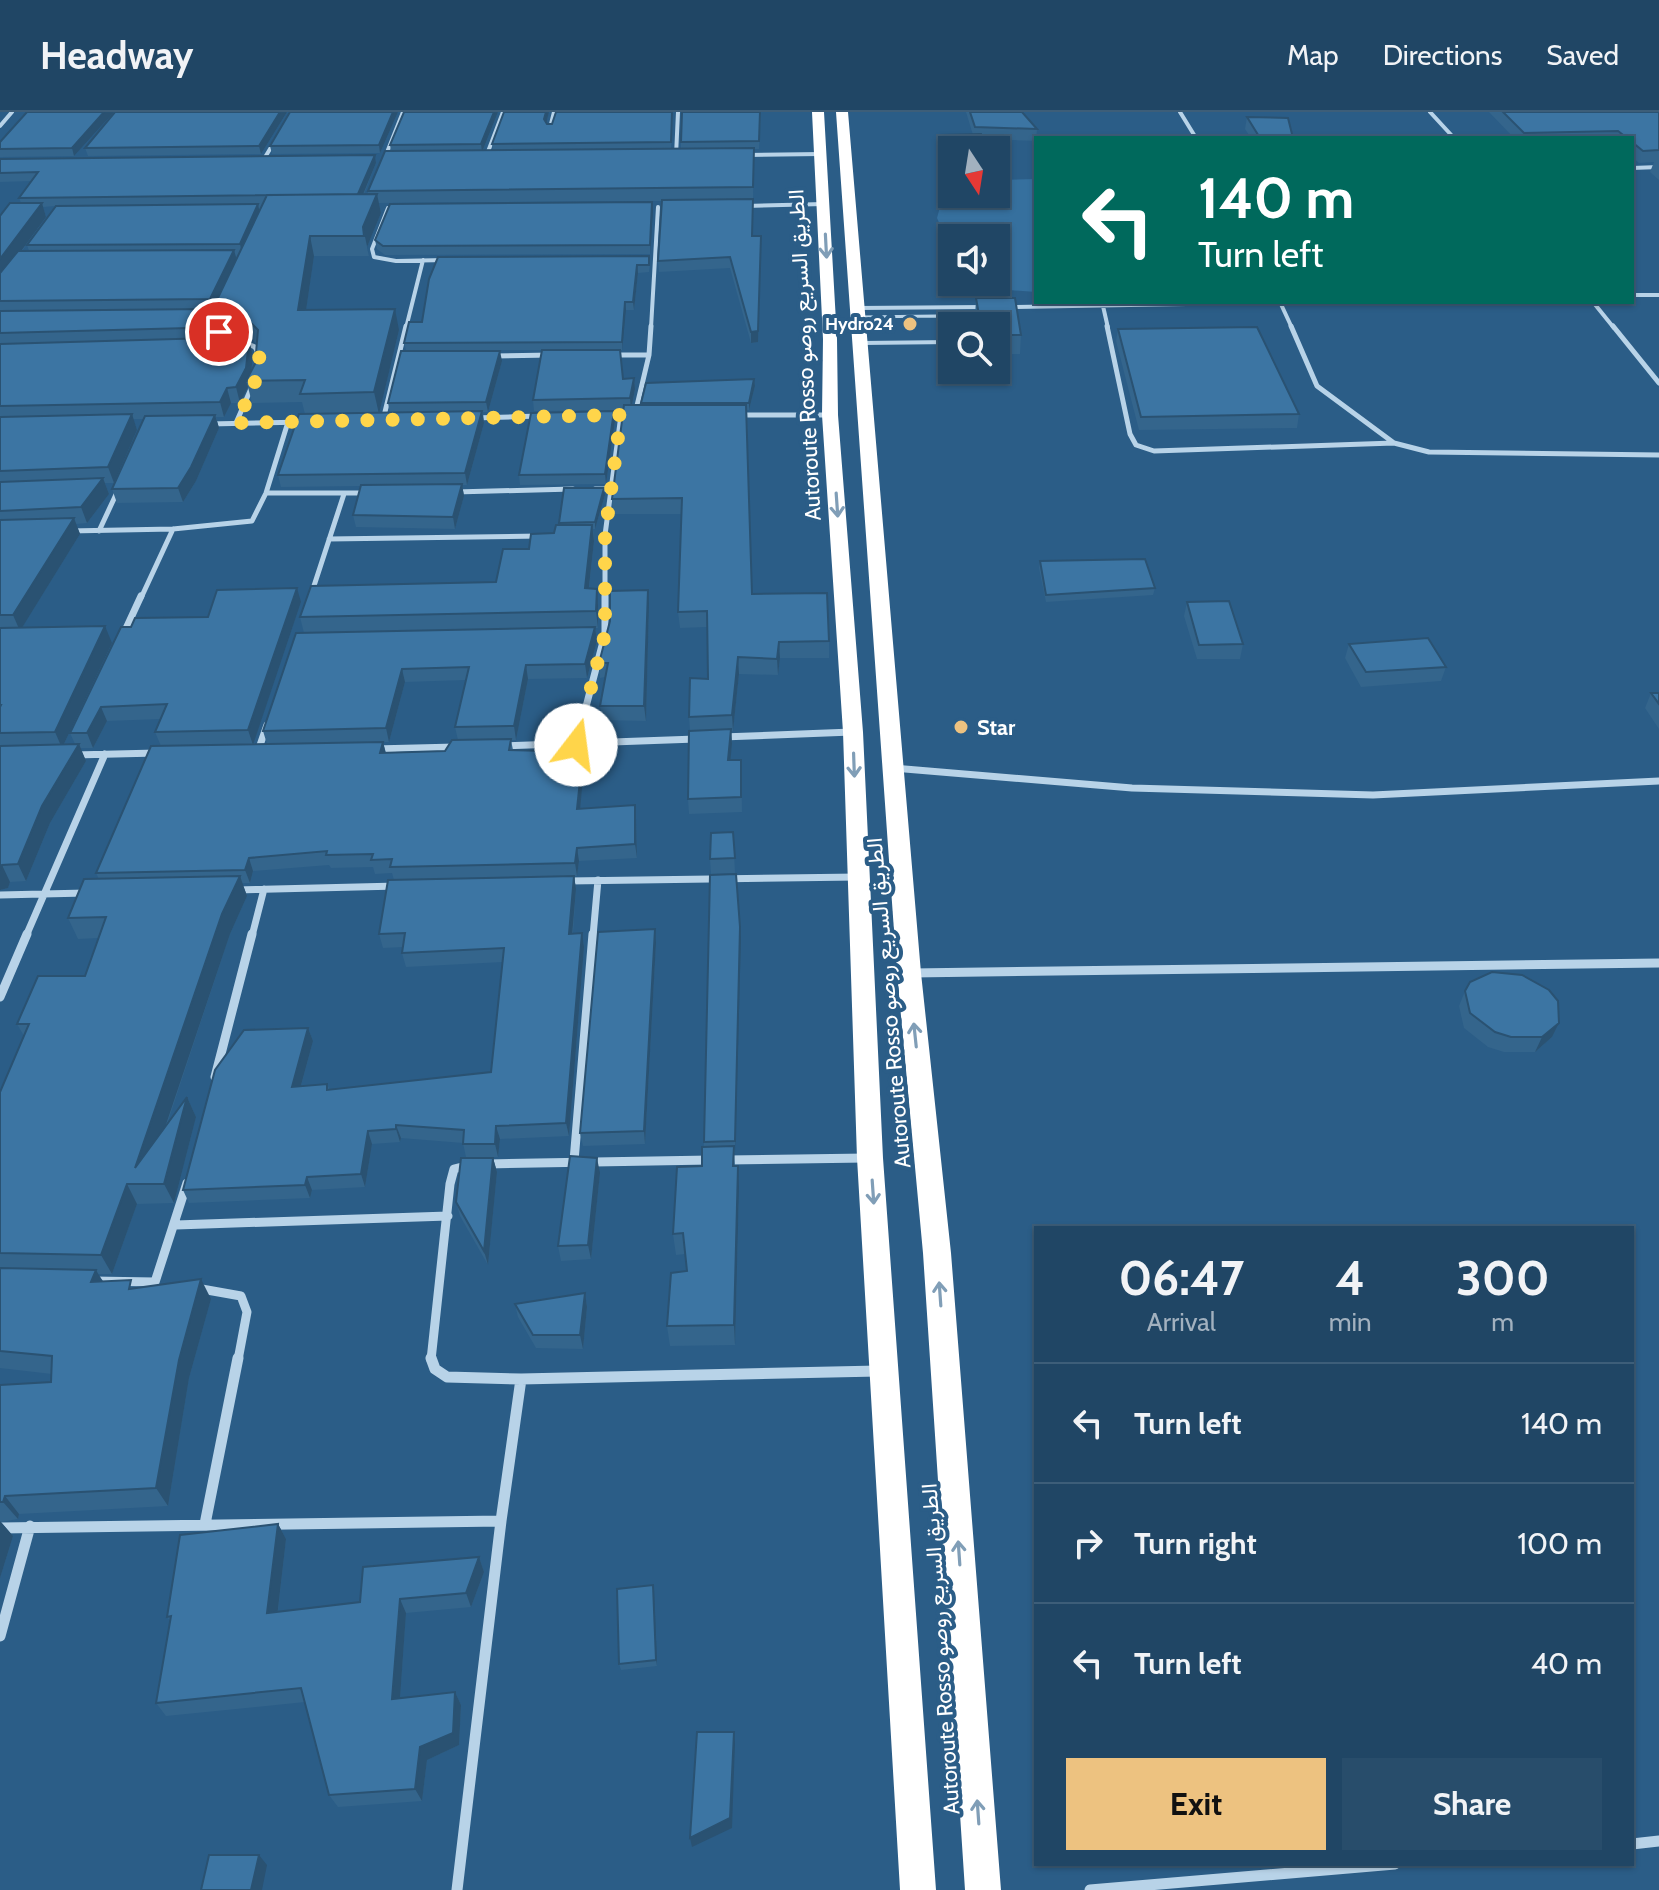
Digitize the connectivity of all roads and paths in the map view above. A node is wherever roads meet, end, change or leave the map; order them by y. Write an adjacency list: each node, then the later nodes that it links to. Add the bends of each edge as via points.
1 (12, 112): 10 (street)
2 (403, 112): 23 (street)
3 (503, 112): 20 (street)
4 (554, 112): 11 (street)
5 (678, 112): 18 (street)
6 (818, 112): 15 (highway, Autoroute Rosso الطريق السريع روصو)
7 (842, 112): 51 (highway, Autoroute Rosso الطريق السريع روصو)
8 (1180, 112): 13 (street)
9 (1430, 112): 14 (street)
10 (0, 126)
11 (550, 128)
12 (278, 136): 26 (street)
13 (1195, 136)
14 (1452, 136)
15 (821, 154): 16 (street); 32 (highway, Autoroute Rosso الطريق السريع روصو)
16 (734, 155)
17 (660, 156): 18 (street)
18 (676, 156): 19 (street)
19 (691, 156)
20 (486, 157): 21 (street); 25 (street)
21 (502, 157)
22 (371, 158): 23 (street)
23 (385, 158): 24 (street); 31 (street)
24 (399, 158)
25 (471, 158)
26 (264, 159): 27 (street); 28 (street)
27 (275, 159)
28 (249, 160)
29 (1659, 167): 30 (street)
30 (1634, 168)
31 (379, 171)
32 (824, 204): 33 (street); 69 (highway, Autoroute Rosso الطريق السريع روصو, one-way to 69)
33 (734, 206)
34 (642, 207): 35 (street)
35 (658, 207): 36 (street); 42 (street)
36 (673, 207)
37 (376, 208): 38 (street)
38 (388, 208): 39 (street); 43 (street, via 372,249 374,257)
39 (404, 208)
40 (453, 259): 43 (street)
41 (639, 259): 42 (street)
42 (655, 259): 59 (street)
43 (423, 260): 60 (street)
44 (228, 295): 56 (street, via 216,323 219,332)
45 (1634, 295): 46 (street)
46 (1659, 295)
47 (1192, 304): 50 (street)
48 (1281, 304): 79 (street, via 1317,386)
49 (1595, 304): 63 (street)
50 (1103, 306): 51 (street); 79 (street, via 1136,445 1154,451)
51 (856, 312): 52 (lane); 54 (highway, Autoroute Rosso الطريق السريع روصو)
52 (938, 316)
53 (938, 342): 54 (lane)
54 (859, 343): 114 (highway, Autoroute Rosso الطريق السريع روصو)
55 (239, 347): 56 (street)
56 (255, 347): 77 (street, via 260,370)
57 (555, 355): 62 (street)
58 (602, 355): 59 (street)
59 (649, 355): 66 (street)
60 (399, 356): 61 (street); 73 (street)
61 (414, 356)
62 (477, 356)
63 (1659, 383)
64 (605, 415): 65 (street)
65 (621, 415): 66 (street); 84 (street)
66 (635, 415): 67 (street)
67 (650, 415)
68 (725, 415): 69 (street)
69 (830, 415): 103 (highway, Autoroute Rosso الطريق السريع روصو, one-way to 103)
70 (542, 416): 71 (street)
71 (462, 418)
72 (367, 420): 73 (street)
73 (383, 420): 74 (street)
74 (399, 420)
75 (320, 421): 76 (street)
76 (288, 422): 77 (street); 86 (street)
77 (236, 423): 78 (street)
78 (206, 424)
79 (1394, 443): 80 (street, via 1429,452)
80 (1659, 455)
81 (124, 475): 82 (street)
82 (119, 488): 83 (street); 91 (street)
83 (104, 489)
84 (611, 489): 85 (street); 93 (street)
85 (438, 492)
86 (266, 493): 88 (street); 89 (street, via 258,514 247,524)
87 (376, 493): 88 (street)
88 (344, 494): 95 (street)
89 (173, 529): 91 (street); 100 (street)
90 (57, 531): 91 (street)
91 (99, 531)
92 (590, 535): 93 (street)
93 (605, 535): 97 (street)
94 (544, 536): 95 (street)
95 (329, 539): 96 (street)
96 (305, 611)
97 (605, 634): 98 (street); 105 (street)
98 (589, 635)
99 (107, 636): 100 (street)
100 (122, 636): 101 (street)
101 (116, 649)
102 (272, 710): 110 (street)
103 (853, 732): 105 (street); 116 (highway, Autoroute Rosso الطريق السريع روصو, one-way to 116)
104 (72, 742): 113 (street, via 66,755)
105 (576, 745): 106 (street)
106 (496, 746)
107 (465, 747): 108 (street)
108 (369, 749)
109 (243, 751): 110 (street)
110 (258, 751): 111 (street)
111 (274, 751)
112 (166, 753): 113 (street)
113 (105, 754): 122 (street)
114 (893, 768): 115 (street, via 1132,788 1373,795); 126 (highway, Autoroute Rosso الطريق السريع روصو)
115 (1659, 781)
116 (859, 877): 117 (street); 129 (highway, Autoroute Rosso الطريق السريع روصو)
117 (598, 880): 118 (street); 130 (street)
118 (565, 881)
119 (407, 885): 120 (street)
120 (264, 889): 121 (street); 128 (street)
121 (233, 890)
122 (45, 893): 123 (street); 124 (street); 127 (street)
123 (92, 893)
124 (0, 895)
125 (1659, 963): 126 (street)
126 (909, 973): 150 (highway, Autoroute Rosso الطريق السريع روصو, one-way to 126, via 937,1253)
127 (0, 997)
128 (212, 1088)
129 (870, 1158): 130 (street); 138 (highway, Autoroute Rosso الطريق السريع روصو, one-way to 138)
130 (574, 1161): 132 (street, via 454,1169)
131 (188, 1179): 133 (street)
132 (448, 1216): 133 (street); 139 (street, via 430,1362 447,1377)
133 (176, 1225): 135 (street)
134 (80, 1281): 135 (street)
135 (155, 1282): 136 (street)
136 (170, 1284)
137 (184, 1286): 141 (street, via 241,1296 247,1312)
138 (884, 1371): 139 (street); 149 (highway, Autoroute Rosso الطريق السريع روصو)
139 (521, 1379): 140 (street)
140 (501, 1521): 141 (street); 148 (street)
141 (205, 1524): 142 (street)
142 (30, 1526): 143 (street); 144 (street)
143 (0, 1528)
144 (0, 1636)
145 (1659, 1841): 146 (street)
146 (1634, 1844)
147 (1372, 1866): 151 (street)
148 (457, 1890)
149 (918, 1890)
150 (983, 1890)
151 (1090, 1890)

